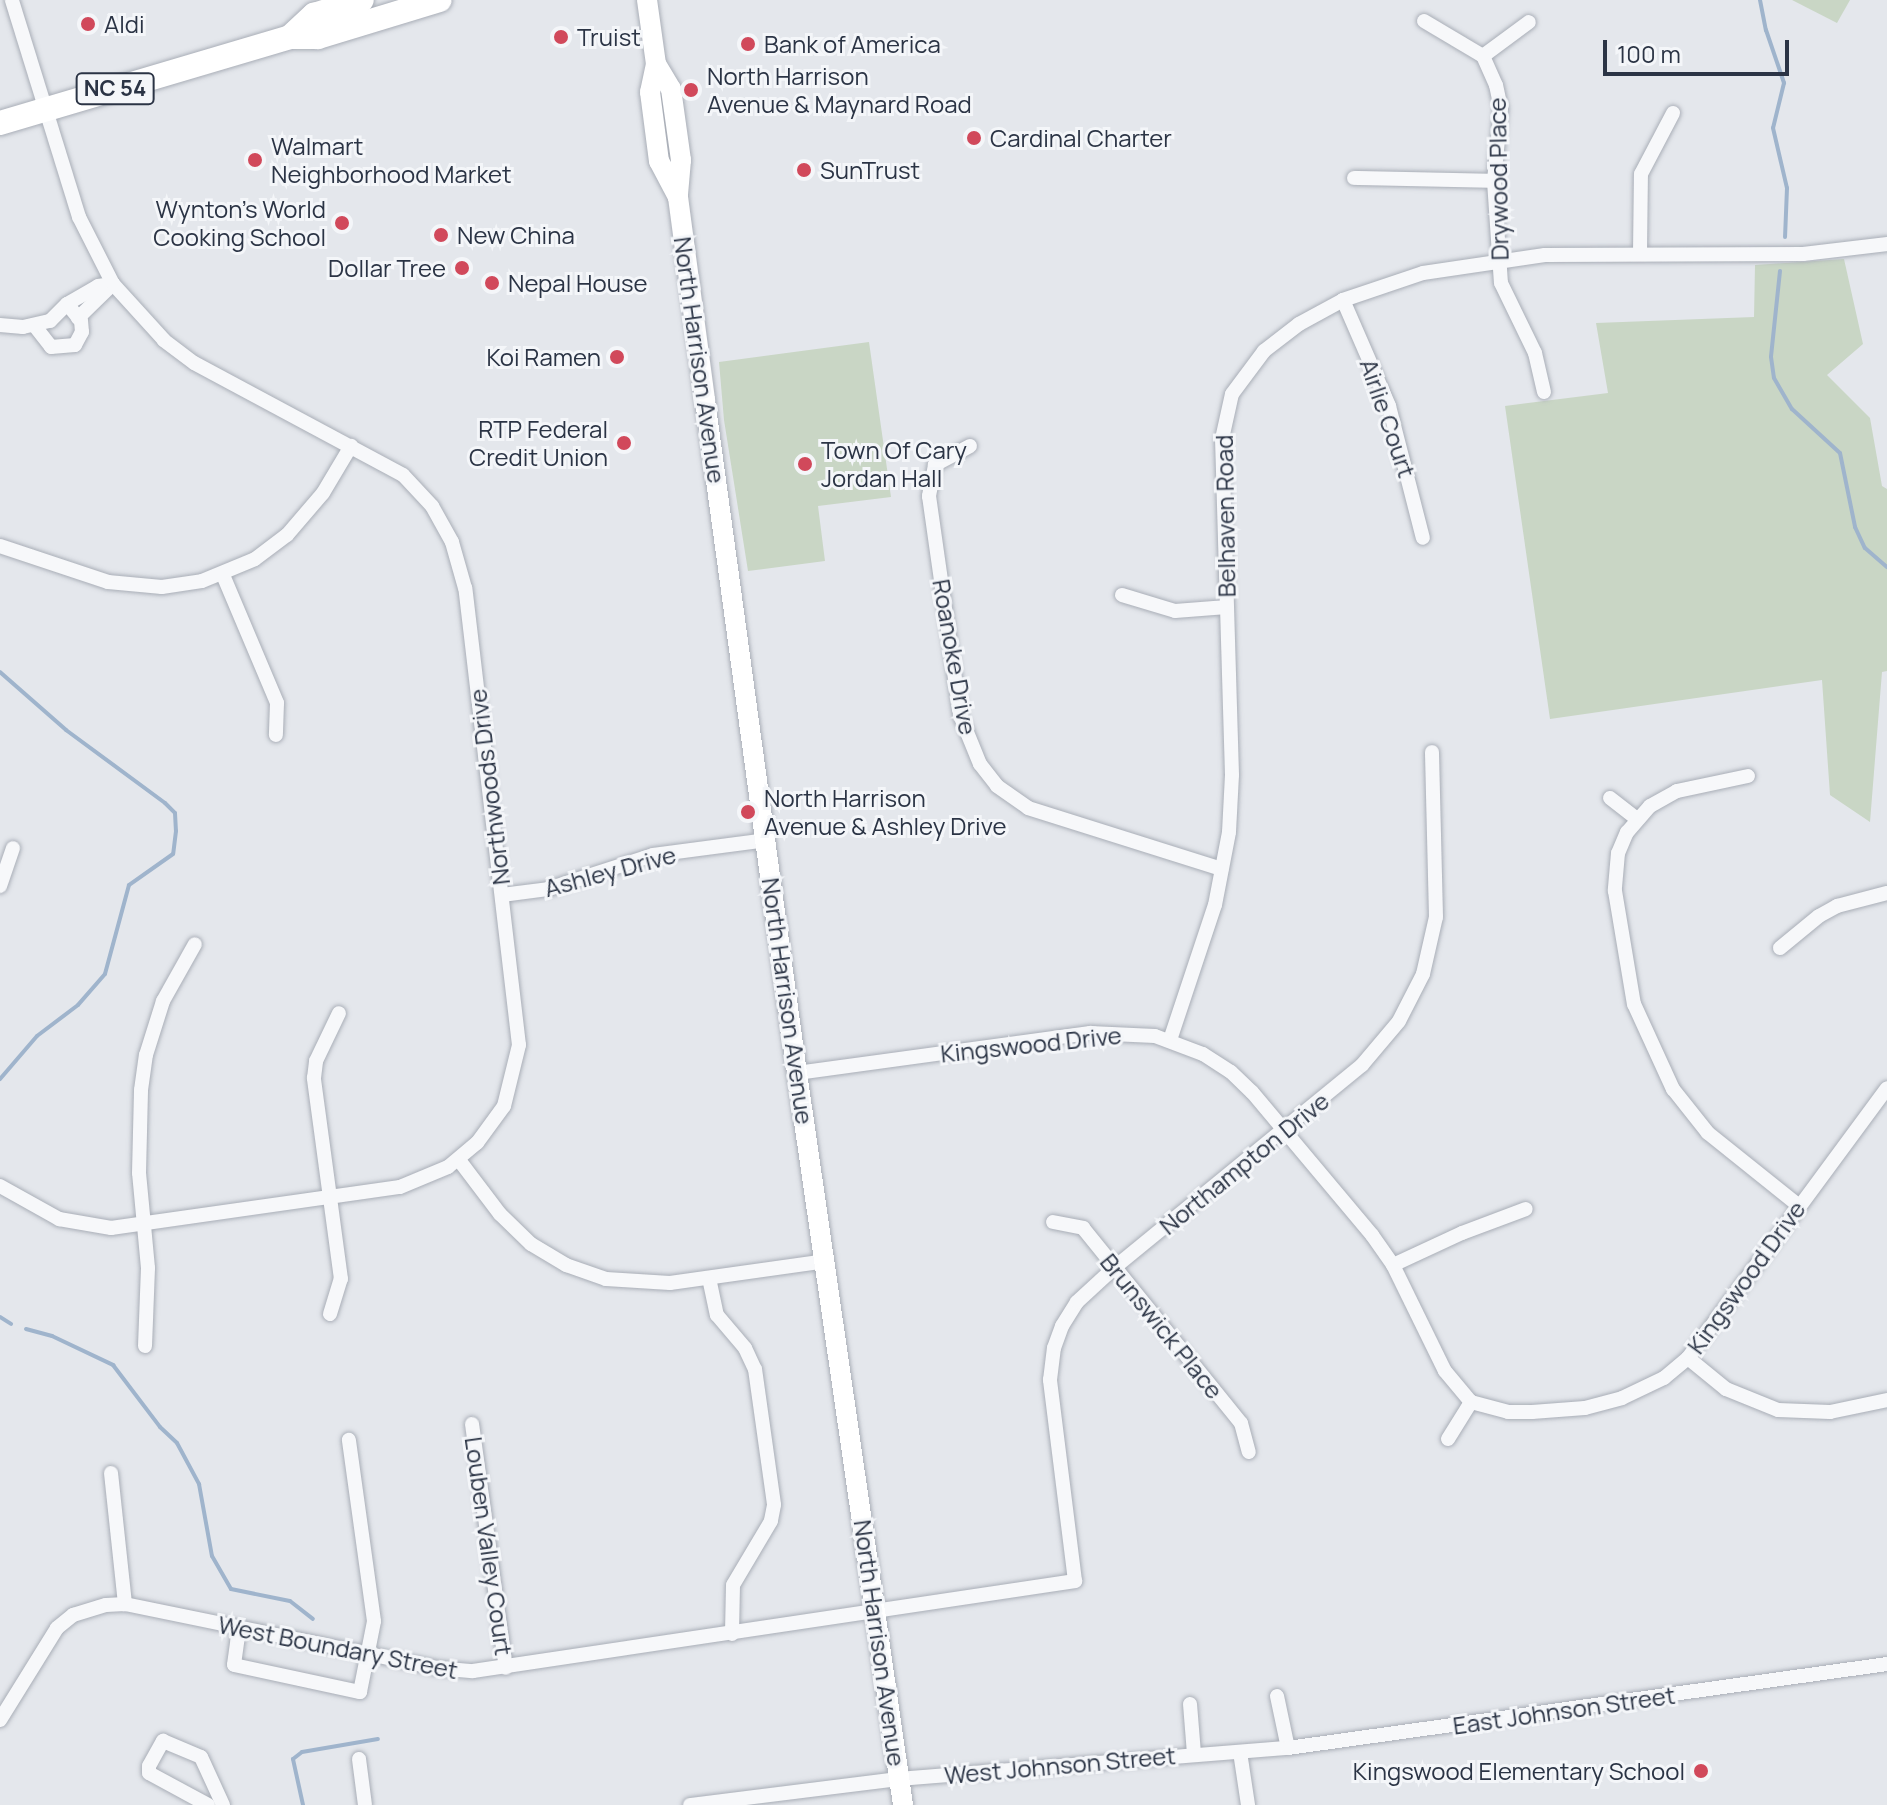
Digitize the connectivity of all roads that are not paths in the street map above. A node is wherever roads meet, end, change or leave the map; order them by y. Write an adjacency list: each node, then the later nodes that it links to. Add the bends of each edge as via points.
1 (12, 0): 9 (street, Northwoods Drive)
2 (362, 0): 7 (main road, NC 54, via 314,15)
3 (440, 0): 7 (main road, NC 54, via 318,37)
4 (647, 0): 36 (main road, North Harrison Avenue, via 656,64 650,92 659,161 678,197)
5 (1424, 21): 8 (street)
6 (1529, 22): 8 (street)
7 (290, 37): 9 (main road, NC 54)
8 (1483, 56): 13 (street, Drywood Place, via 1501,108)
9 (46, 109): 11 (main road, NC 54); 17 (street, Northwoods Drive, via 79,217)
10 (1673, 113): 15 (street, via 1641,174)
11 (0, 123)
12 (1354, 178): 13 (street)
13 (1494, 181): 16 (street, Drywood Place)
14 (1887, 244): 15 (street, Belhaven Road, via 1803,254)
15 (1640, 252): 16 (street, Belhaven Road)
16 (1498, 261): 18 (street, Belhaven Road, via 1396,280); 23 (street, Drywood Place, via 1506,299 1535,353)
17 (113, 284): 19 (street, via 98,286); 20 (street); 24 (street, Northwoods Drive, via 164,340 194,363)
18 (1343, 300): 26 (street, Airlie Court, via 1389,406); 30 (street, Belhaven Road, via 1264,351 1232,394 1224,418 1222,459)
19 (67, 304): 20 (street); 22 (street, via 50,321)
20 (78, 318): 22 (street, via 80,340 67,348 51,347)
21 (0, 325): 22 (street)
22 (34, 325)
23 (1544, 392)
24 (351, 446): 28 (street, via 300,523 274,547); 41 (street, Northwoods Drive, via 414,486 432,506 457,556)
25 (970, 446): 38 (street, Roanoke Drive, via 935,465 929,496 960,715 980,764 997,786 1028,808)
26 (1423, 538)
27 (0, 546): 28 (street, via 132,586 185,585)
28 (223, 575): 31 (street, via 277,703)
29 (1122, 595): 30 (street, via 1175,611)
30 (1227, 607): 38 (street, Belhaven Road, via 1232,775)
31 (276, 735)
32 (1432, 752): 48 (street, Northampton Drive, via 1437,899 1423,974 1377,1051)
33 (1748, 776): 35 (street, via 1677,791)
34 (1610, 798): 35 (street)
35 (1636, 818): 52 (street, via 1618,853 1615,879 1626,969 1643,1025 1684,1108 1727,1150)
36 (767, 840): 41 (street, Ashley Drive, via 653,855 548,889); 46 (main road, North Harrison Avenue)
37 (13, 848): 39 (street)
38 (1222, 869): 45 (street, Belhaven Road)
39 (0, 886)
40 (1887, 893): 43 (street, via 1837,906)
41 (502, 895): 49 (street, Northwoods Drive, via 517,1013 517,1060 504,1106)
42 (195, 944): 55 (street, via 163,1001 146,1055 138,1129)
43 (1780, 948)
44 (339, 1013): 51 (street, via 316,1061 314,1078)
45 (1170, 1040): 46 (street, Kingswood Drive, via 1140,1033 1090,1033); 48 (street, Kingswood Drive, via 1231,1072)
46 (797, 1073): 56 (main road, North Harrison Avenue)
47 (1887, 1088): 52 (street, Kingswood Drive)
48 (1285, 1129): 57 (street, Kingswood Drive); 58 (street, Northampton Drive)
49 (459, 1160): 51 (street, Northwoods Drive, via 417,1182); 59 (street, via 514,1229 566,1265 628,1283)
50 (0, 1186): 55 (street, Northwoods Drive, via 75,1224)
51 (329, 1197): 55 (street, Northwoods Drive); 60 (street, via 341,1279)
52 (1799, 1206): 62 (street, Kingswood Drive)
53 (1526, 1209): 57 (street)
54 (1053, 1222): 58 (street, Brunswick Place, via 1083,1228)
55 (144, 1225): 61 (street)
56 (826, 1261): 59 (street); 72 (main road, North Harrison Avenue)
57 (1393, 1265): 64 (street, Kingswood Drive, via 1439,1361)
58 (1114, 1268): 68 (street, Brunswick Place, via 1241,1423); 70 (street, Northampton Drive, via 1077,1302 1051,1362)
59 (709, 1278): 74 (street, via 717,1315 755,1369 774,1505 771,1521 733,1585)
60 (330, 1314)
61 (145, 1346)
62 (1688, 1358): 63 (street, via 1726,1389 1778,1410 1830,1412); 64 (street, Kingswood Drive, via 1643,1390 1585,1408 1508,1412)
63 (1887, 1400)
64 (1471, 1402): 66 (street)
65 (472, 1424): 77 (street, Louben Valley Court)
66 (1448, 1439)
67 (349, 1440): 75 (street, via 374,1621)
68 (1249, 1452)
69 (111, 1473): 71 (street)
70 (1072, 1565): 72 (street, West Boundary Street, via 1075,1581)
71 (125, 1604): 73 (street, West Boundary Street); 80 (street, West Boundary Street, via 95,1607 65,1620 47,1640)
72 (875, 1613): 74 (street, West Boundary Street); 85 (main road, North Harrison Avenue)
73 (239, 1629): 75 (street, West Boundary Street); 75 (street, via 234,1665 360,1692)
74 (732, 1634): 77 (street, West Boundary Street)
75 (370, 1654): 77 (street, West Boundary Street, via 455,1671)
76 (1887, 1664): 81 (street, East Johnson Street)
77 (506, 1668)
78 (1277, 1696): 81 (street)
79 (1190, 1704): 83 (street)
80 (0, 1720)
81 (1288, 1748): 82 (street, East Johnson Street)
82 (1240, 1752): 83 (street, West Johnson Street); 91 (street)
83 (1194, 1754): 85 (street, West Johnson Street)
84 (359, 1759): 88 (street)
85 (899, 1779): 89 (street, West Johnson Street); 90 (main road, North Harrison Avenue)
86 (208, 1805): 87 (street, via 149,1773 163,1741 201,1757)
87 (223, 1805)
88 (365, 1805)
89 (690, 1805)
90 (903, 1805)
91 (1248, 1805)

